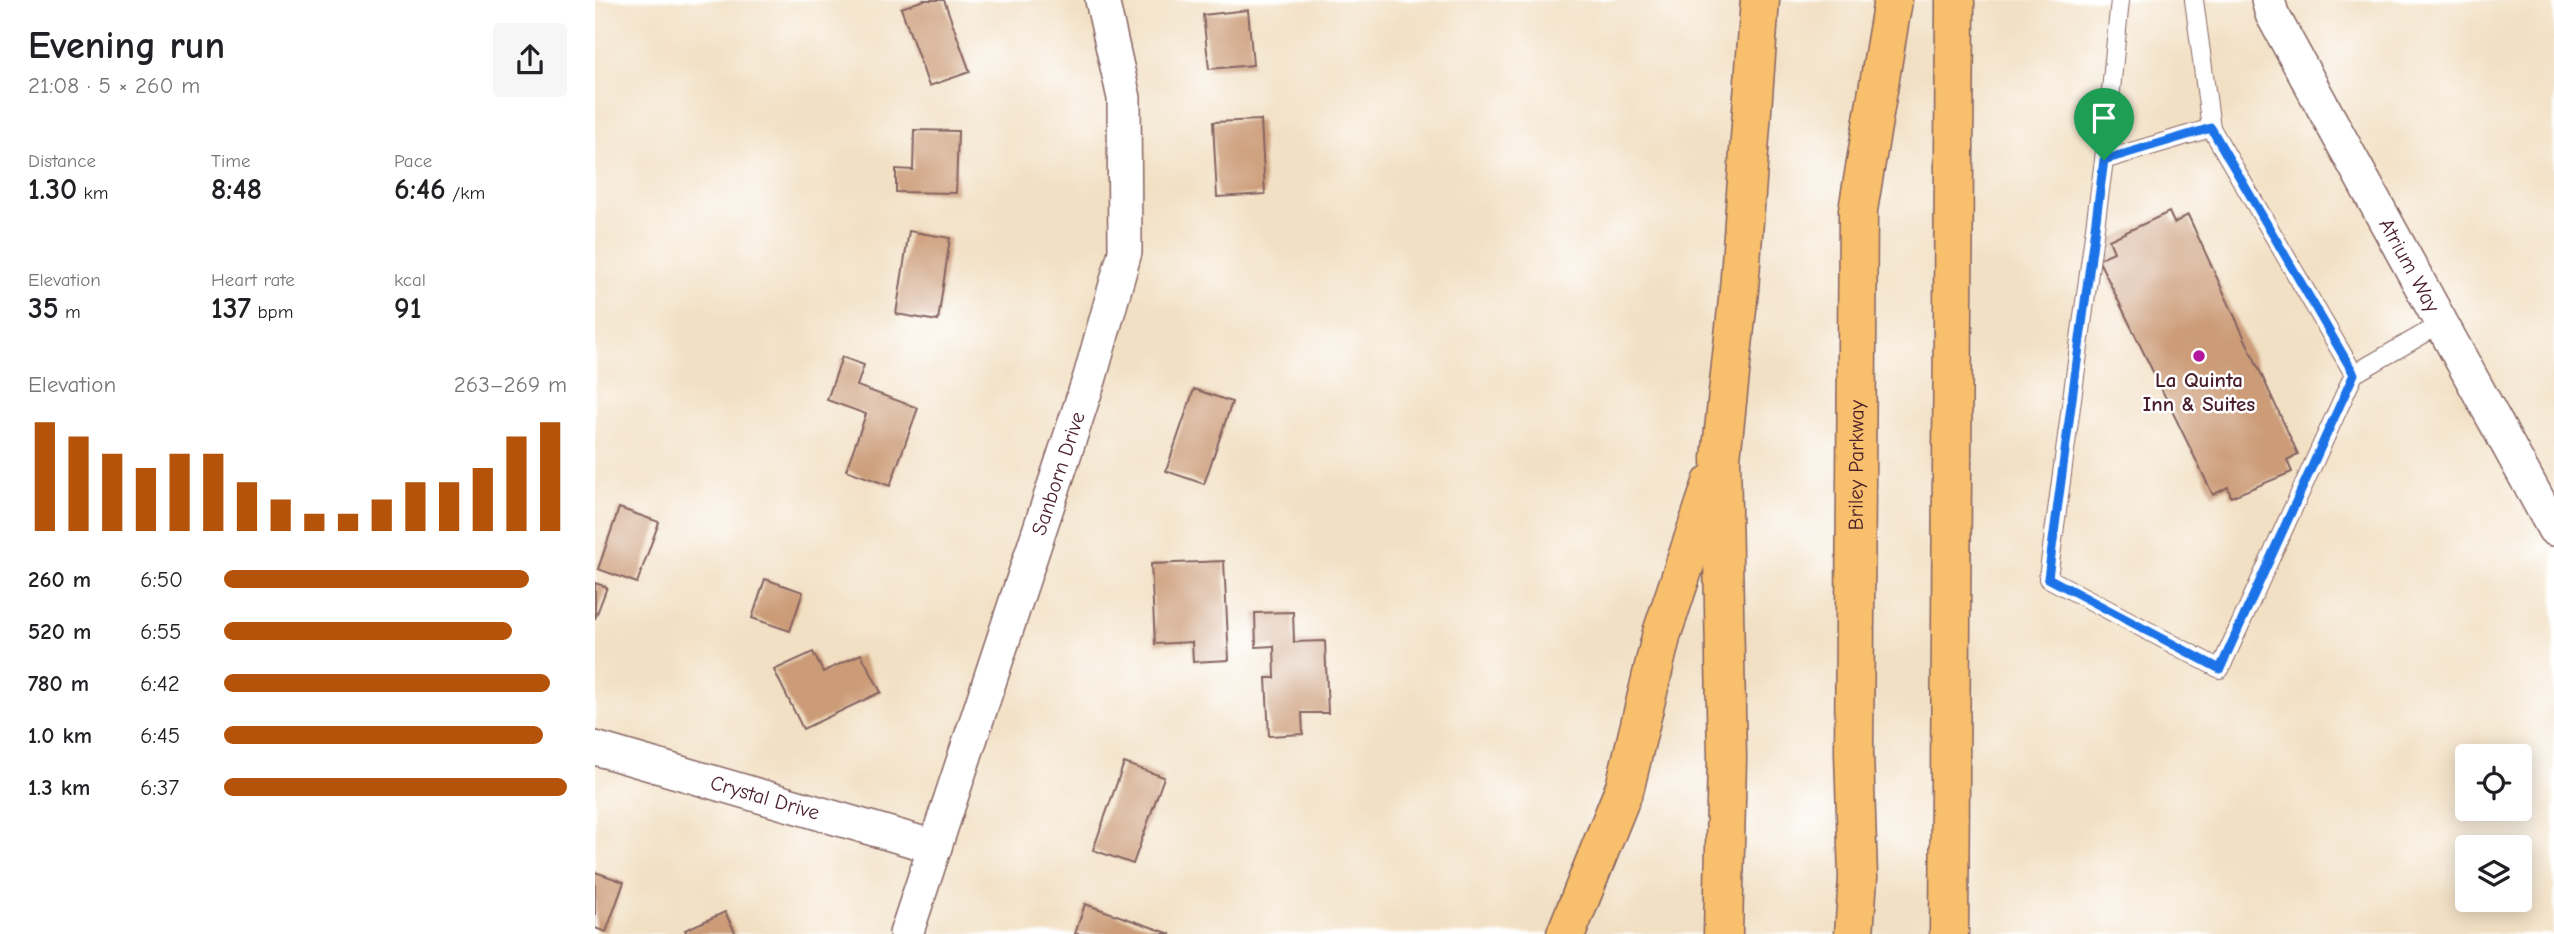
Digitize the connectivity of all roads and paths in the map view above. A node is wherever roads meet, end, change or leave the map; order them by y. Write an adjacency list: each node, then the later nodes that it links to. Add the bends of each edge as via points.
1 (1102, 0): 15 (street, Sanborn Drive, via 1124,97 1125,252 1090,377)
2 (1760, 0): 12 (highway, via 1739,290)
3 (1893, 0): 19 (highway, Briley Parkway, via 1858,210 1854,753 1858,878)
4 (1955, 0): 20 (highway)
5 (2120, 0): 9 (lane)
6 (2194, 0): 8 (lane)
7 (2268, 0): 10 (street, Atrium Way, via 2271,14)
8 (2211, 128): 9 (lane); 11 (lane)
9 (2104, 160): 11 (lane, via 2048,578 2220,669)
10 (2441, 324): 11 (lane); 13 (street, Atrium Way)
11 (2354, 374)
12 (1721, 458): 17 (highway, via 1662,633 1625,787); 18 (highway, via 1727,758)
13 (2554, 529)
14 (595, 748): 15 (street, Crystal Drive)
15 (935, 846): 16 (street, Sanborn Drive)
16 (906, 934)
17 (1566, 934)
18 (1723, 934)
19 (1854, 934)
20 (1949, 934)

